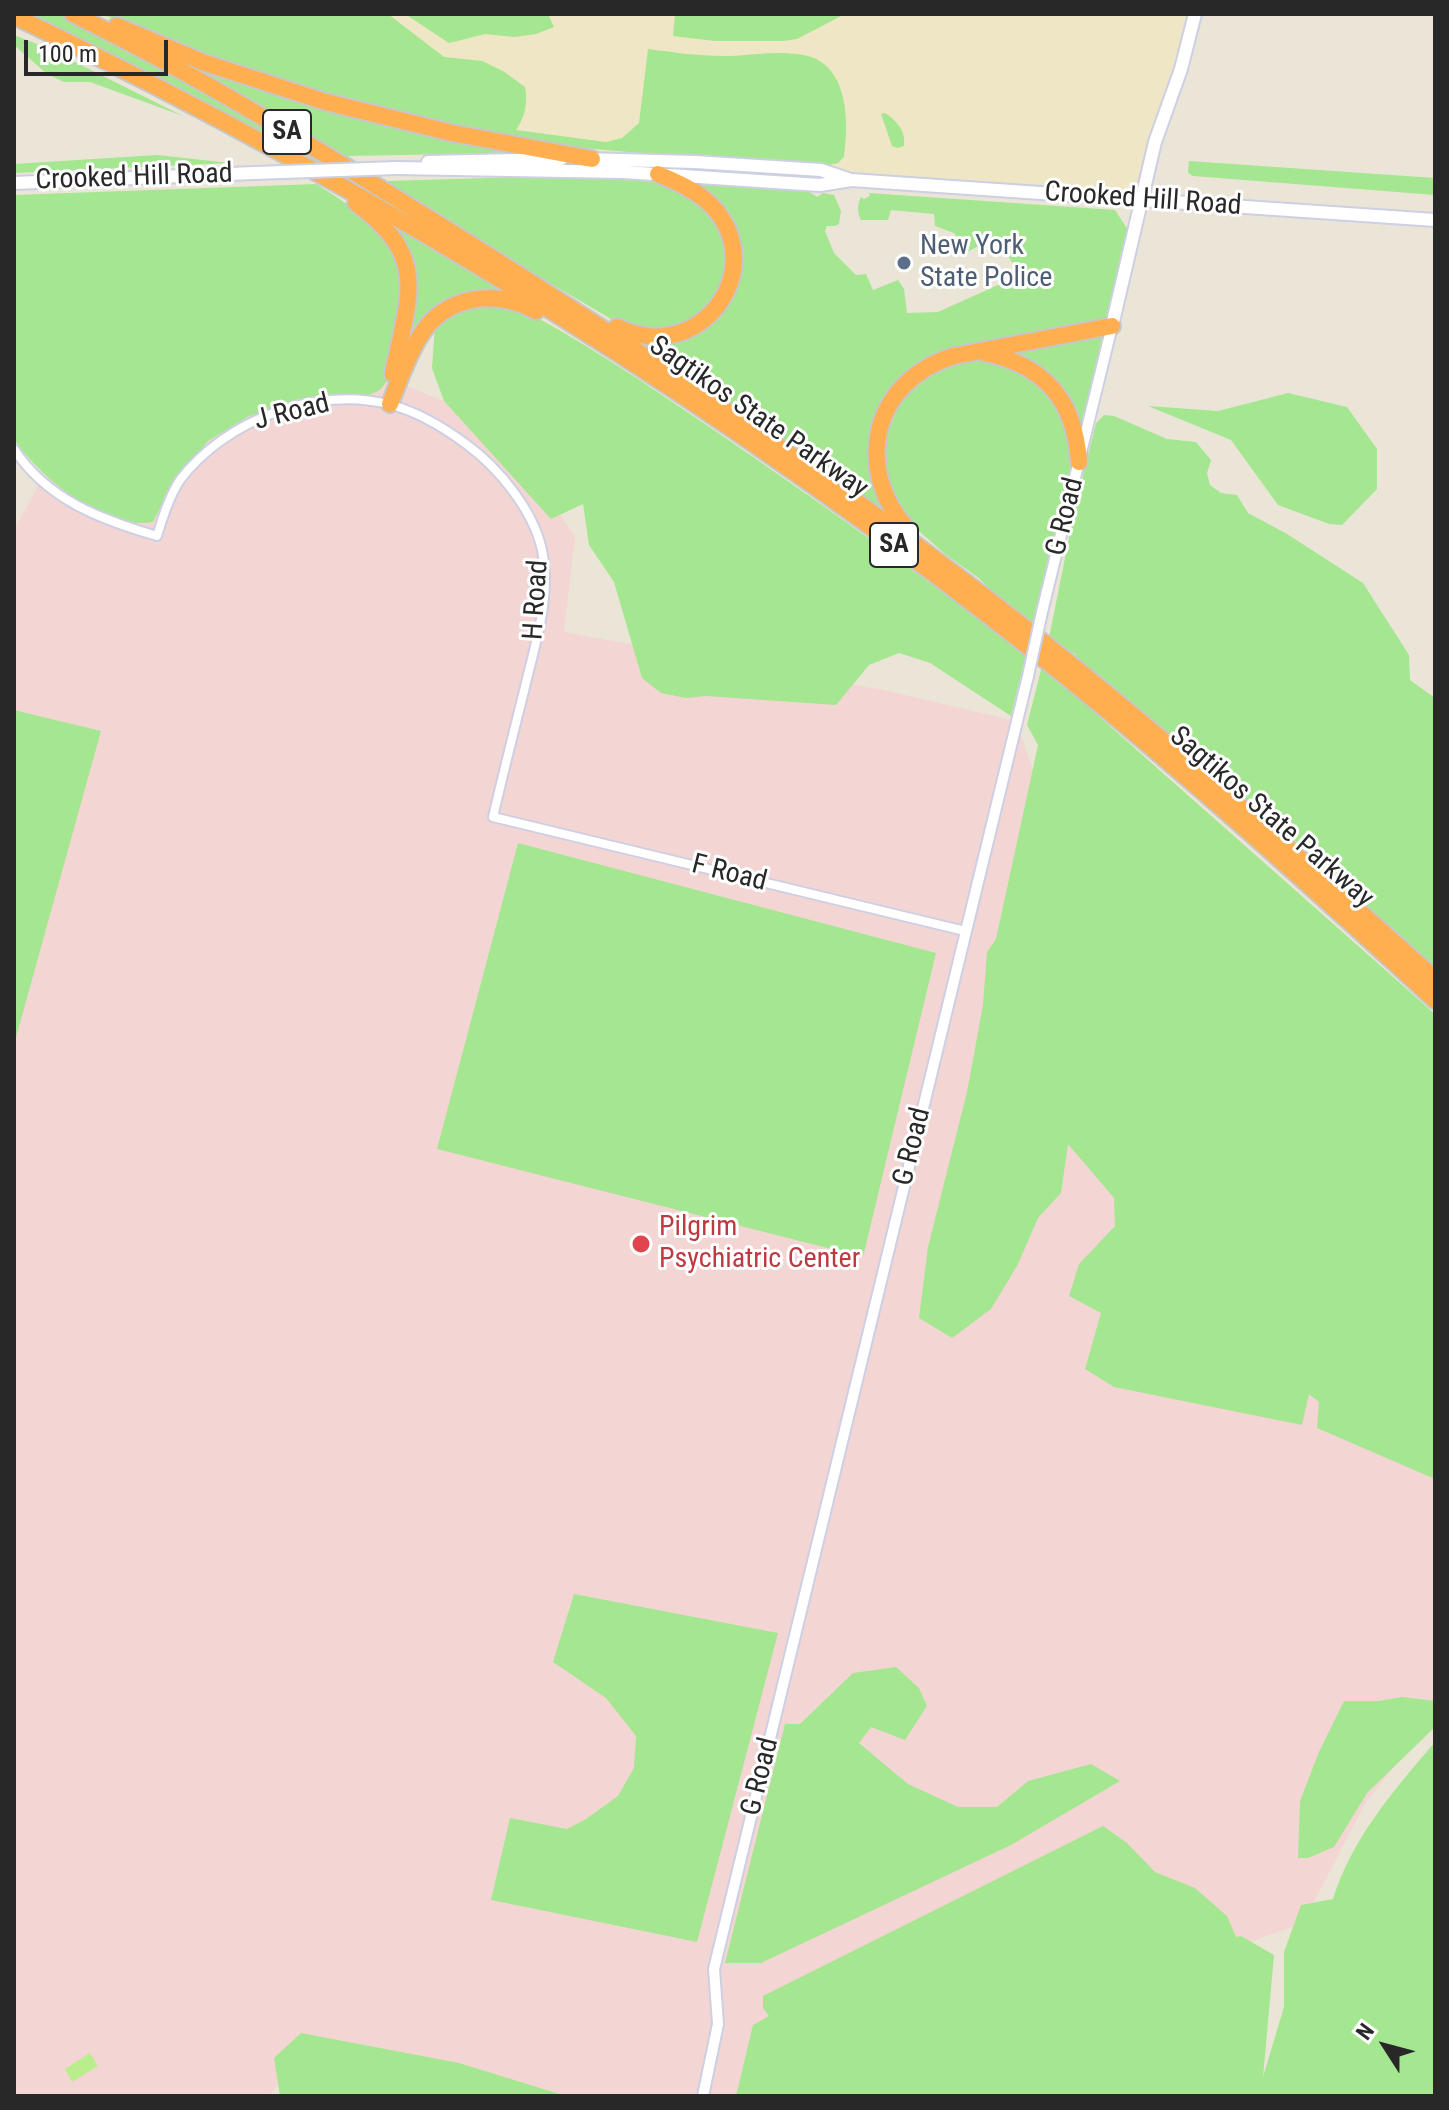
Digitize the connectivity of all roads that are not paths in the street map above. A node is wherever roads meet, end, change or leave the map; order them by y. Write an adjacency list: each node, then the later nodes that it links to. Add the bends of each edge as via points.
1 (73, 14): 13 (highway, Sagtikos State Parkway / SA, via 279,126)
2 (90, 14): 5 (highway, via 183,55 326,102)
3 (1195, 14): 11 (main road, G Road)
4 (14, 16): 6 (highway, Sagtikos State Parkway / SA)
5 (592, 159): 7 (main road, Crooked Hill Road, via 429,162); 9 (main road, Crooked Hill Road, via 821,170)
6 (299, 162): 16 (highway, Sagtikos State Parkway / SA); 17 (highway, via 379,223 408,270 411,287)
7 (397, 168): 8 (main road, Crooked Hill Road); 10 (main road, Crooked Hill Road, bridge)
8 (658, 174): 9 (main road, Crooked Hill Road, via 820,185); 13 (highway, via 706,200 728,234 733,256 730,279 722,301 706,319 678,335 647,338)
9 (851, 180): 11 (main road, Crooked Hill Road)
10 (14, 183)
11 (1142, 199): 12 (main road, Crooked Hill Road); 14 (main road, G Road)
12 (1435, 220)
13 (544, 291): 20 (highway, Sagtikos State Parkway / SA, via 720,405)
14 (1112, 326): 15 (highway); 19 (street, G Road)
15 (979, 352): 19 (highway, via 1019,363 1054,389 1075,429); 20 (highway, via 942,360 910,380 885,415 877,441 876,467 885,498)
16 (646, 371): 17 (highway, via 530,308 497,297 481,298 447,310 422,333); 24 (highway, Sagtikos State Parkway / SA, via 863,522 1064,675 1258,839)
17 (390, 404): 18 (street, J Road, via 309,404 233,430 180,481 157,536 74,506); 21 (street, H Road, via 439,426 493,466 509,484 542,548 539,627)
18 (14, 449)
19 (1079, 462): 22 (street, G Road, bridge)
20 (938, 561): 23 (highway, Sagtikos State Parkway / SA, via 1166,742)
21 (493, 817): 22 (street, F Road)
22 (965, 931): 25 (street, G Road, via 714,1969 718,2024)
23 (1435, 979)
24 (1435, 1000)
25 (703, 2096)

